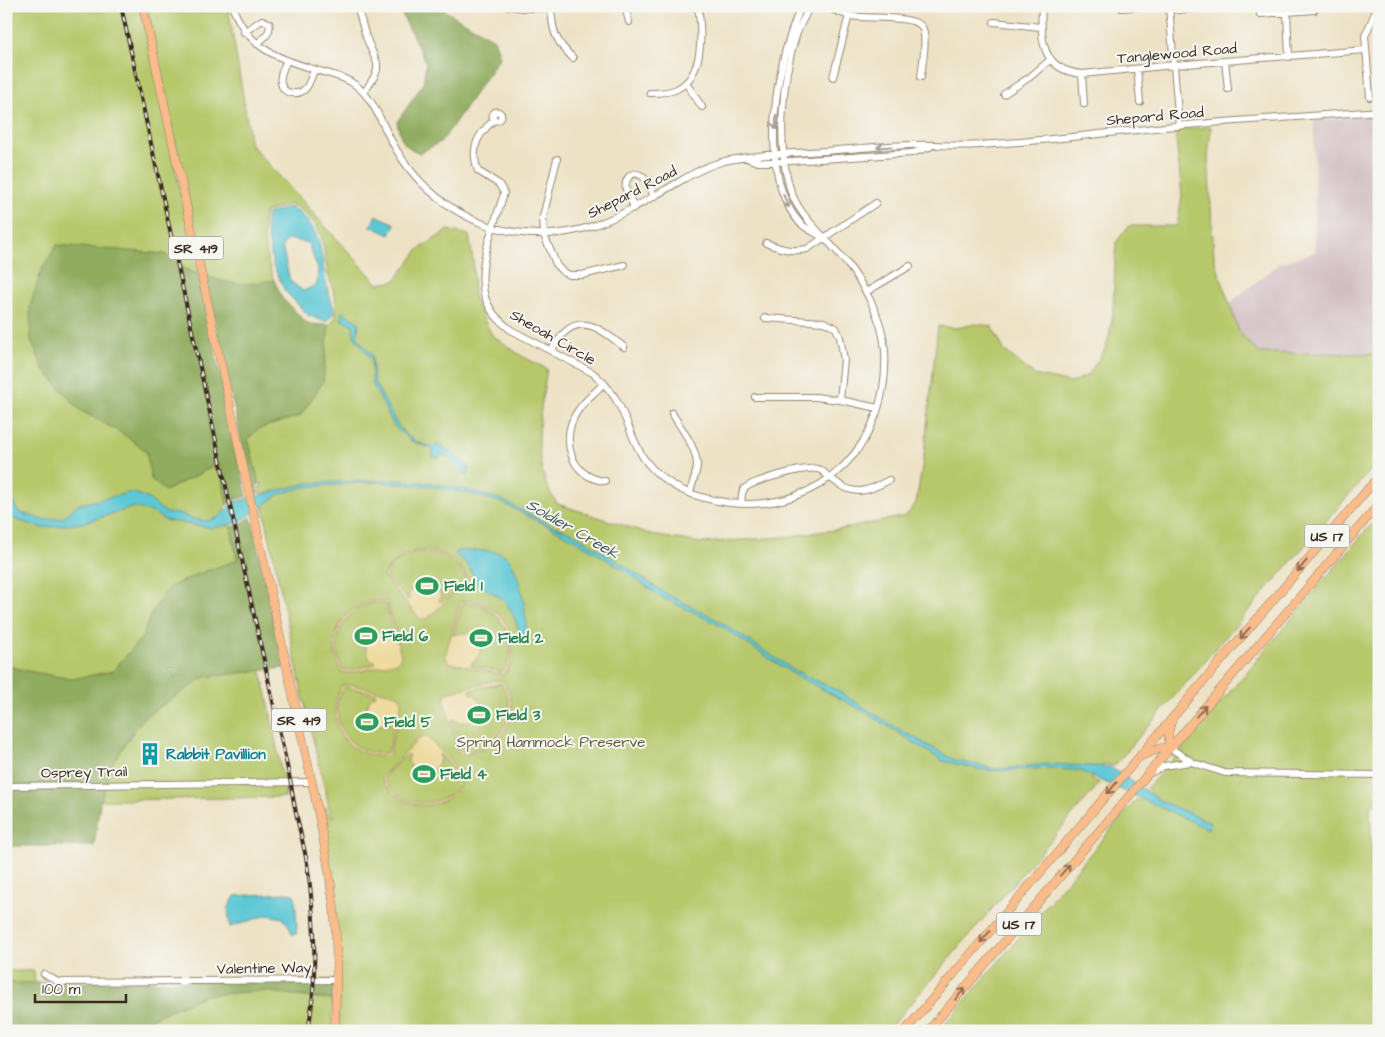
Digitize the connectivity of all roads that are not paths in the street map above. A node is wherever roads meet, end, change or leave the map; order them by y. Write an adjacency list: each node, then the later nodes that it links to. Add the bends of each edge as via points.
1 (143, 6): 89 (main road, SR 419)
2 (232, 6): 25 (street, Shepard Road)
3 (357, 6): 41 (street, via 377,63 374,77)
4 (509, 6): 14 (street)
5 (574, 6): 14 (street)
6 (625, 6): 22 (street)
7 (698, 6): 39 (street, via 698,57)
8 (801, 6): 52 (street, Sheoah Circle, one-way to 52, via 778,85)
9 (810, 6): 53 (street, Sheoah Circle, via 796,36 785,87)
10 (825, 6): 21 (street)
11 (1042, 6): 24 (street)
12 (1143, 6): 17 (street)
13 (1378, 6): 27 (street, via 1366,30)
14 (551, 7): 29 (street, via 555,36)
15 (1168, 7): 16 (street, via 1178,10); 33 (street)
16 (1205, 7)
17 (1122, 8)
18 (1314, 10): 19 (street)
19 (1287, 13): 20 (street); 28 (street)
20 (1260, 14)
21 (849, 15): 37 (street); 38 (street, via 918,22 925,32)
22 (630, 22)
23 (994, 22): 24 (street)
24 (1041, 27): 30 (street, via 1044,48)
25 (244, 32): 26 (street, Shepard Road); 26 (street, via 258,21 269,23 268,33)
26 (256, 44): 31 (street, Shepard Road)
27 (1365, 50): 28 (street, Tanglewood Road); 44 (street)
28 (1289, 56): 32 (street, Tanglewood Road)
29 (573, 58)
30 (1051, 59): 36 (street, Tanglewood Road, via 1065,70); 43 (street)
31 (287, 60): 35 (street, Shepard Road); 35 (street, via 280,76 282,88 288,92 302,92)
32 (1226, 61): 33 (street, Tanglewood Road); 40 (street)
33 (1174, 65): 34 (street, Tanglewood Road); 50 (street)
34 (1137, 69): 36 (street, Tanglewood Road); 45 (street)
35 (314, 70): 41 (street, Shepard Road, via 341,76)
36 (1082, 74): 46 (street)
37 (833, 77)
38 (921, 77)
39 (686, 83): 42 (street, via 666,92); 47 (street)
40 (1228, 88)
41 (364, 93): 61 (street, Shepard Road, via 418,180 451,208)
42 (650, 93)
43 (1004, 94)
44 (1370, 97)
45 (1140, 102)
46 (1084, 104)
47 (702, 107)
48 (1379, 112): 50 (street, Shepard Road)
49 (494, 120): 61 (street, Sheoah Circle, via 476,139 475,162 478,170 499,184 504,193)
50 (1179, 126): 51 (street, Shepard Road, via 978,145)
51 (933, 145): 53 (street, Shepard Road, one-way to 53); 57 (street, Shepard Road, via 912,153)
52 (775, 154): 53 (street, Shepard Road); 54 (street, Shepard Road); 56 (street, Sheoah Circle)
53 (784, 154): 57 (street, Sheoah Circle)
54 (748, 158): 56 (street, Shepard Road, via 758,162); 58 (street, Shepard Road, via 711,165)
55 (557, 159): 62 (street, via 545,202)
56 (776, 162): 57 (street, Shepard Road); 63 (street, Sheoah Circle, one-way to 63, via 780,187 788,207 801,224)
57 (785, 162): 63 (street, Sheoah Circle, via 796,203)
58 (654, 196): 60 (street, Shepard Road); 60 (street, via 645,179 640,175 630,175 626,183)
59 (876, 203): 63 (street)
60 (634, 208): 62 (street, Shepard Road, via 594,226)
61 (494, 228): 62 (street, Shepard Road); 70 (street, Sheoah Circle, via 482,270 484,295 489,308 511,330)
62 (544, 235): 65 (street, via 556,266 570,275)
63 (825, 238): 64 (street, via 807,249 796,251 786,251); 67 (street, Sheoah Circle)
64 (766, 243)
65 (624, 265)
66 (910, 266): 67 (street)
67 (866, 292): 74 (street, Sheoah Circle, via 878,318 885,349 885,381)
68 (765, 318): 73 (street, via 824,322 836,328 844,360)
69 (624, 347): 70 (street, via 599,328 583,324 563,333)
70 (551, 351): 71 (street, Sheoah Circle, via 593,373)
71 (604, 383): 79 (street, via 573,419 569,444 581,473 590,479); 80 (street, Sheoah Circle, via 620,406 645,461 668,483)
72 (755, 397): 73 (street)
73 (840, 400): 74 (street)
74 (878, 408): 77 (street, Sheoah Circle, via 871,428 854,456)
75 (672, 414): 80 (street, via 695,457 697,466)
76 (1379, 476): 83 (main road, US 17, one-way to 83)
77 (830, 478): 78 (street, via 851,491 870,490); 81 (street, Sheoah Circle, via 816,488 769,503); 81 (street, via 817,468 784,473 748,486 742,492)
78 (889, 480)
79 (605, 481)
80 (690, 493): 81 (street, Sheoah Circle)
81 (741, 504)
82 (1379, 504): 84 (main road, US 17, one-way to 82)
83 (1174, 715): 84 (main road, via 1167,740); 85 (main road, US 17)
84 (1170, 748): 85 (main road, via 1161,748); 86 (street); 88 (main road, US 17)
85 (1138, 758): 94 (main road, US 17, one-way to 94)
86 (1194, 763): 87 (street, via 1225,772); 88 (street, via 1164,766)
87 (1379, 775)
88 (1145, 778): 95 (main road, US 17, one-way to 88)
89 (312, 782): 90 (street, Osprey Trail); 92 (main road, SR 419, via 333,902)
90 (6, 786)
91 (44, 974): 92 (street, Valentine Way, via 58,982)
92 (336, 980): 93 (main road, SR 419)
93 (335, 1031)
94 (905, 1031)
95 (928, 1031)

